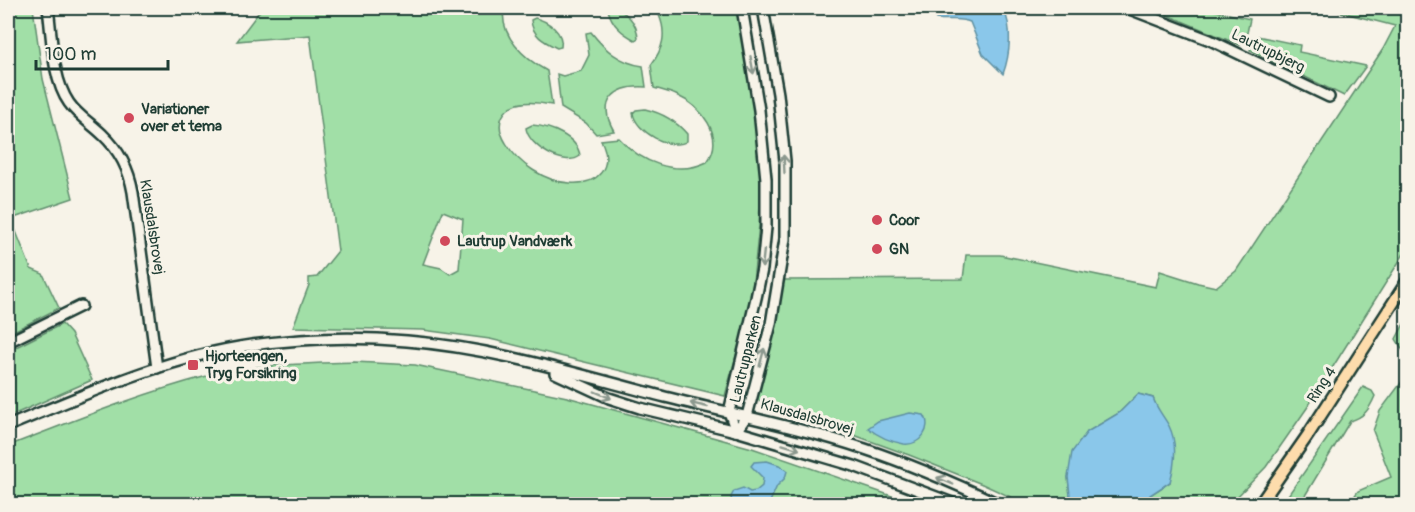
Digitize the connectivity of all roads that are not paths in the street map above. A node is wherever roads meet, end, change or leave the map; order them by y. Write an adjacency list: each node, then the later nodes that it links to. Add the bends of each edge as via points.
1 (48, 8): 10 (street, Klausdalsbrovej, via 62,90 78,114 104,135 126,165)
2 (742, 8): 11 (street, Lautrupparken, one-way to 11, via 759,110 766,226 762,269)
3 (763, 8): 12 (street, Lautrupparken, one-way to 3, via 771,324 784,239 784,161 778,94)
4 (1127, 8): 5 (street, Lautrupbjerg, via 1210,40)
5 (1329, 97)
6 (1407, 280): 17 (main road, Ring 4)
7 (81, 306): 8 (street)
8 (8, 342)
9 (531, 363): 10 (street, Klausdalsbrovej, via 439,345 345,338 249,346); 11 (street, Klausdalsbrovej, one-way to 9); 14 (street, Klausdalsbrovej, one-way to 14, via 630,405)
10 (157, 368): 13 (street, Klausdalsbrovej)
11 (729, 412): 12 (street, Klausdalsbrovej); 14 (street, Lautrupparken)
12 (747, 416): 14 (street, Lautrupparken); 16 (street, Klausdalsbrovej, one-way to 12, via 868,450)
13 (8, 426)
14 (736, 431): 15 (street, Klausdalsbrovej, one-way to 15, via 854,466)
15 (955, 504)
16 (999, 504)
17 (1260, 504)

